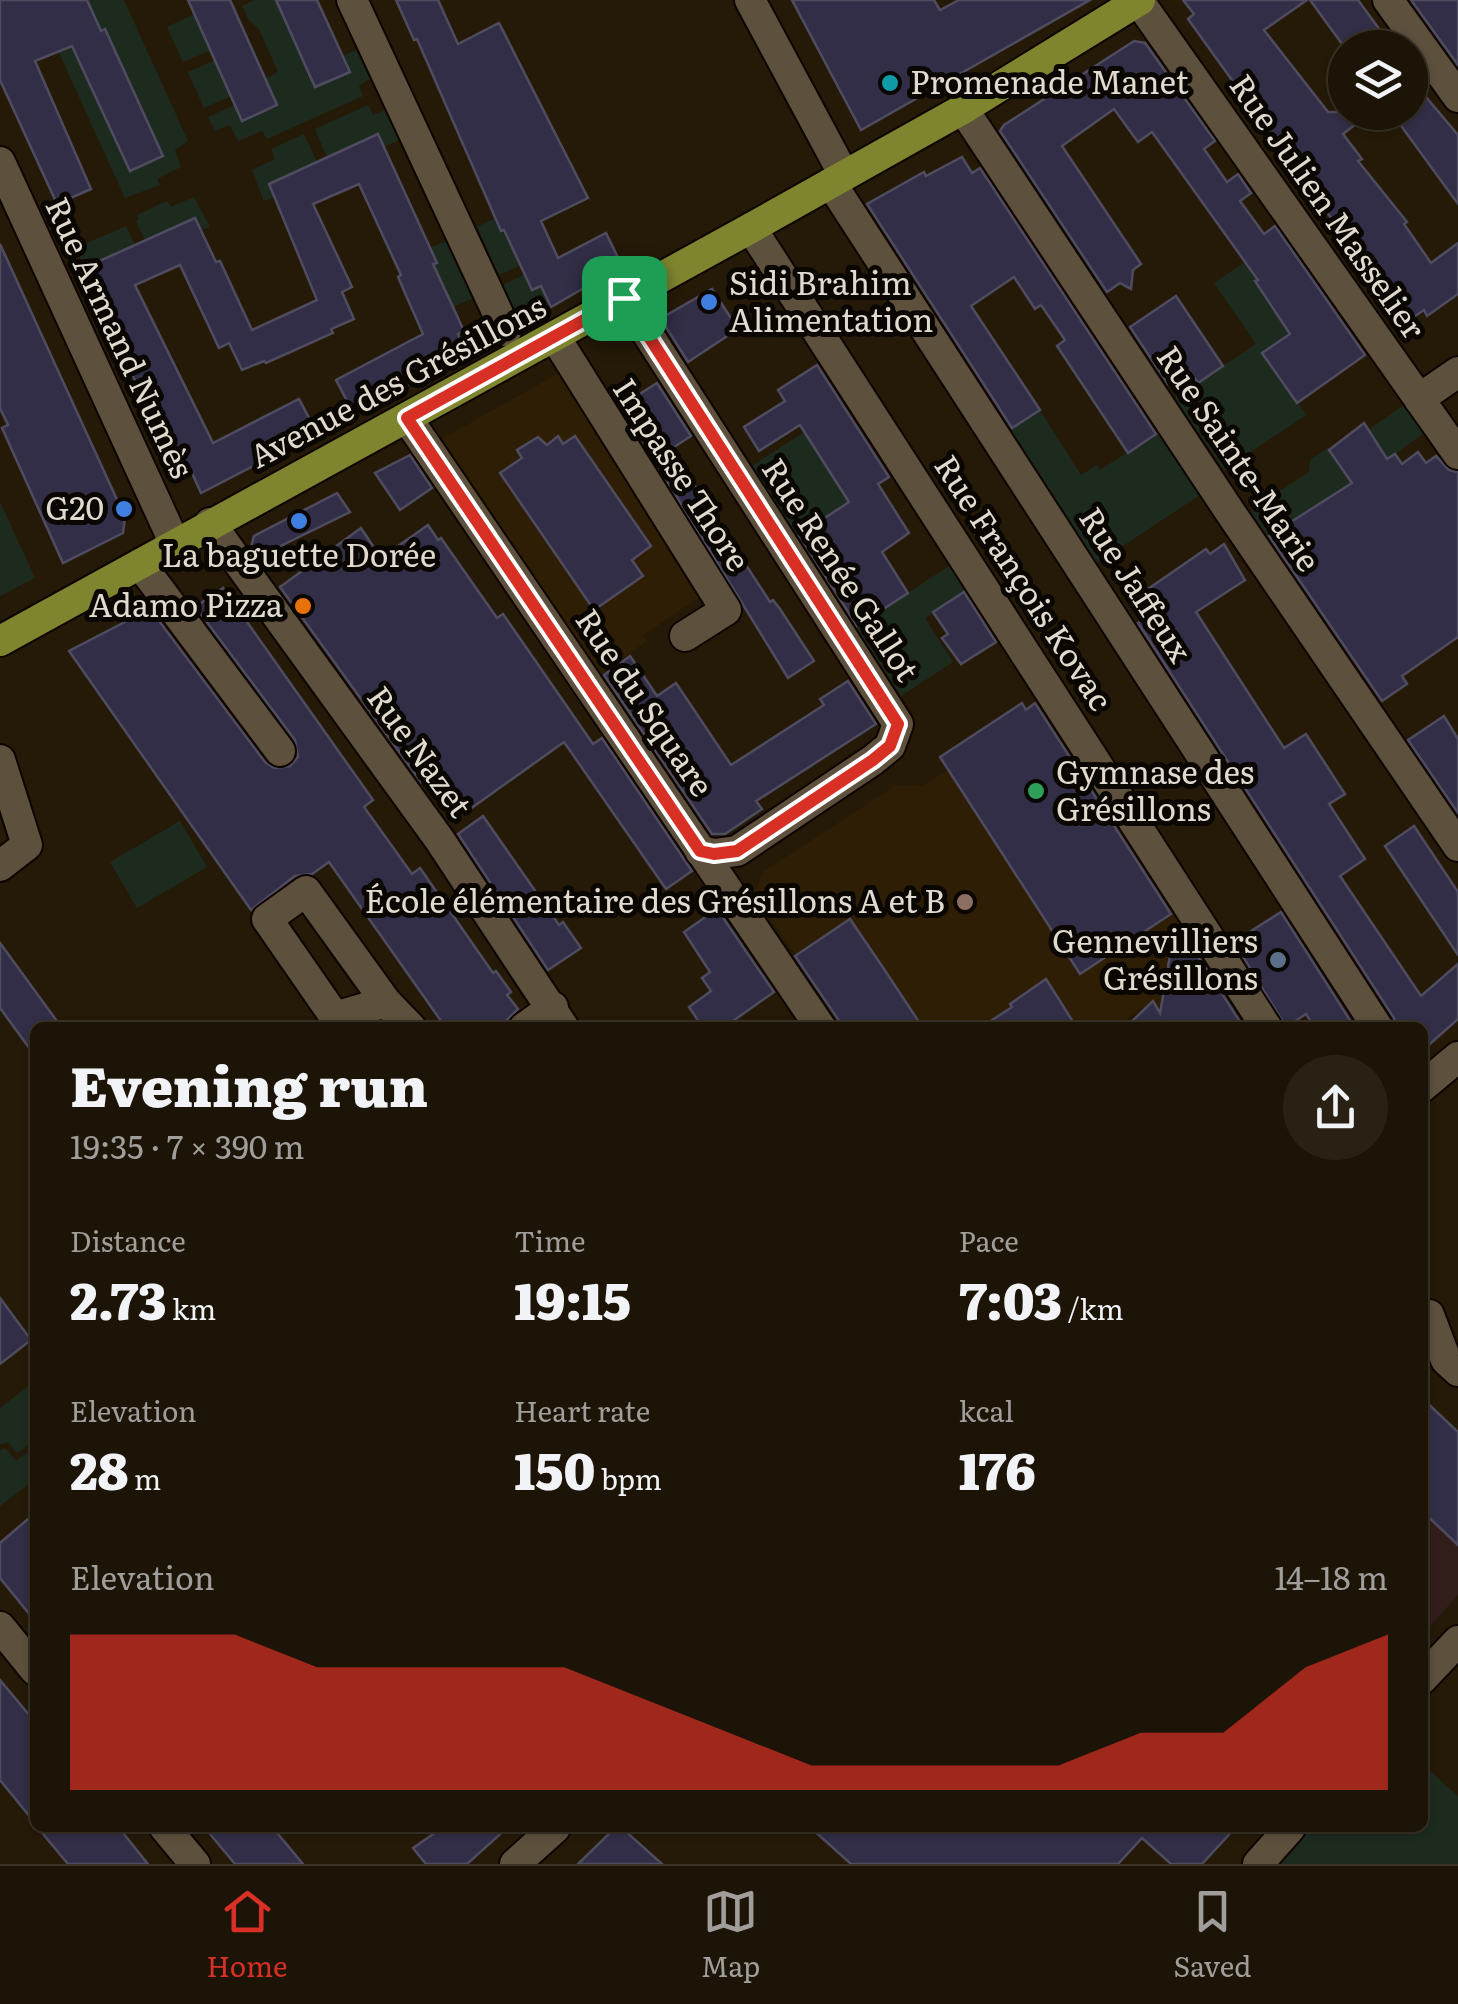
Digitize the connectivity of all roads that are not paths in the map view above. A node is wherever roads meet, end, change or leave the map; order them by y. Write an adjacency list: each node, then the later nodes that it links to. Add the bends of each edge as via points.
1 (352, 0): 12 (street)
2 (750, 0): 9 (street)
3 (763, 0): 9 (street)
4 (1139, 0): 7 (main road, Avenue des Grésillons); 15 (street, Rue Julien Masselier)
5 (1388, 0): 6 (street)
6 (1458, 97)
7 (963, 109): 9 (main road, Avenue des Grésillons); 25 (street, Rue Sainte-Marie)
8 (0, 162): 19 (street, Rue Armand Numès)
9 (843, 175): 10 (main road, Avenue des Grésillons); 33 (street, Rue Jaffeux)
10 (751, 228): 11 (main road, Avenue des Grésillons); 32 (street, Rue François Kovac)
11 (624, 298): 13 (main road, Avenue des Grésillons); 26 (street, Rue Renée Gallot, via 898,724 890,746 873,760 737,851)
12 (506, 331)
13 (555, 337): 16 (main road, Avenue des Grésillons); 21 (street, Impasse Thore, via 726,610)
14 (1458, 372): 15 (street)
15 (1419, 399): 17 (street, Rue Julien Masselier)
16 (407, 418): 18 (main road, Avenue des Grésillons); 26 (street, Rue du Square)
17 (1458, 454)
18 (210, 524): 19 (main road, Avenue des Grésillons); 29 (street, Rue Nazet)
19 (175, 544): 20 (main road, Avenue des Grésillons)
20 (140, 564): 22 (main road, Avenue des Grésillons); 23 (street)
21 (685, 636)
22 (0, 641)
23 (280, 751)
24 (0, 760): 27 (street, via 27,844)
25 (1458, 846)
26 (700, 851): 31 (street, Rue du Square)
27 (0, 866)
28 (386, 1002): 30 (street)
29 (559, 1017)
30 (405, 1022)
31 (817, 1022)
32 (1263, 1022)
33 (1374, 1022)
34 (1458, 1058): 35 (street)
35 (1428, 1082)
36 (1437, 1316): 37 (street, via 1446,1360)
37 (1458, 1372)
38 (0, 1627): 40 (street)
39 (1458, 1641): 41 (street)
40 (30, 1664)
41 (1428, 1674)
42 (168, 1832): 45 (street)
43 (551, 1832): 46 (street)
44 (1286, 1832): 47 (street)
45 (196, 1864)
46 (515, 1864)
47 (1258, 1864)

